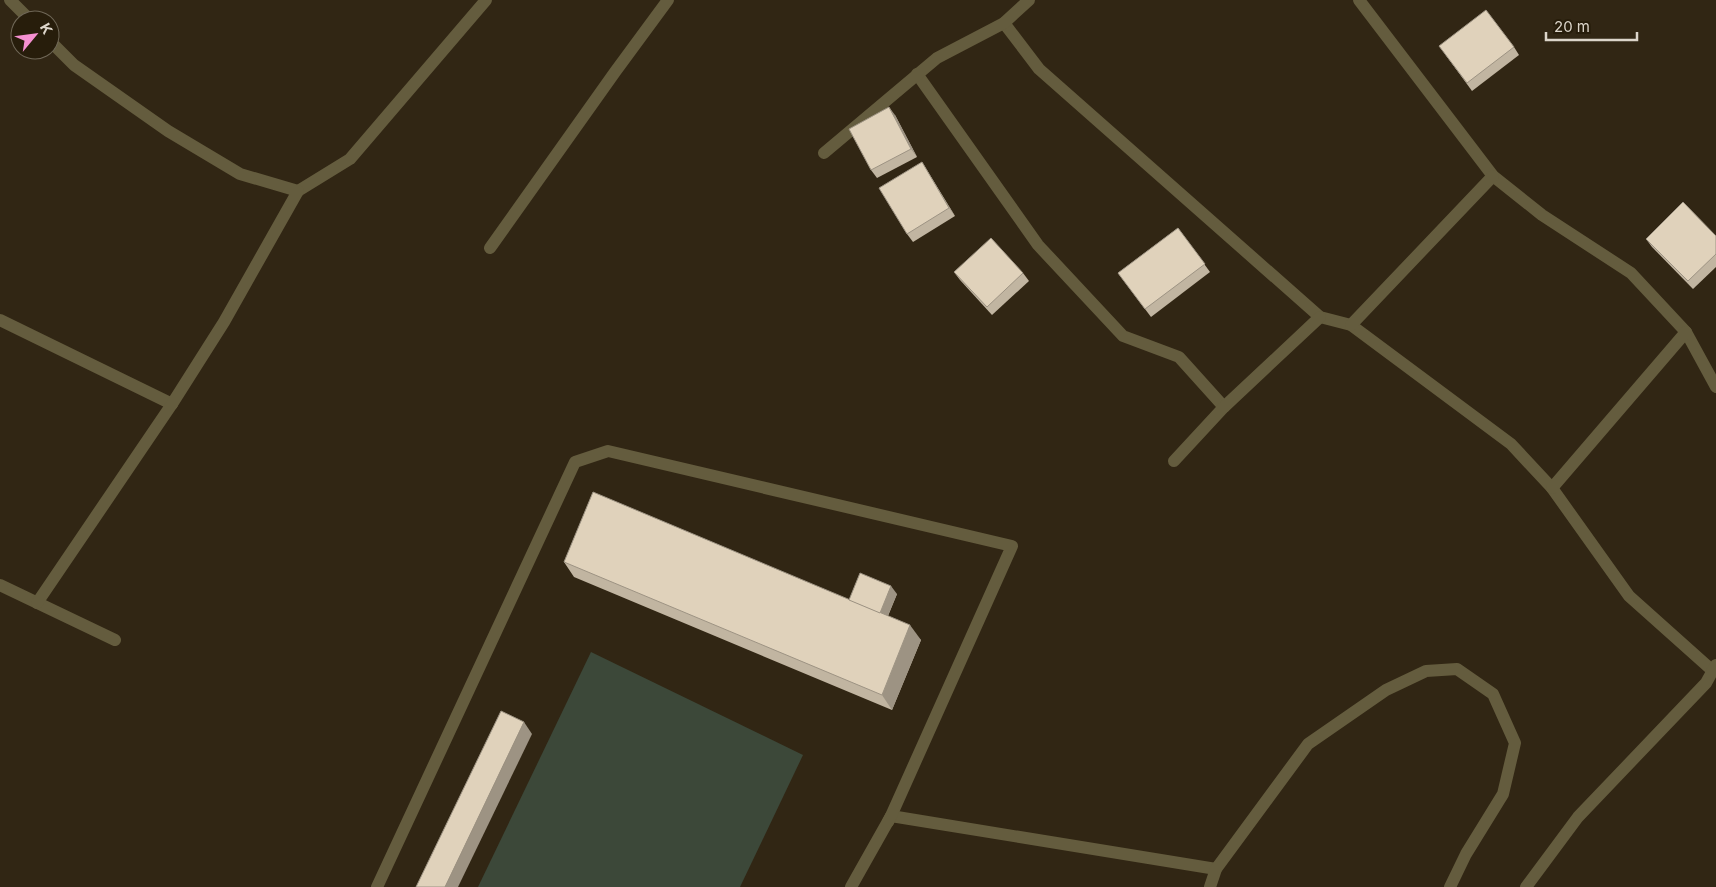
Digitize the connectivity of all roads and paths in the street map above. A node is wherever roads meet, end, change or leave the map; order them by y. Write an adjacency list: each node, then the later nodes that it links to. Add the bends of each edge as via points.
1 (10, 0): 6 (street)
2 (486, 0): 12 (street, via 350,159)
3 (668, 0): 13 (street)
4 (1030, 0): 7 (street)
5 (1359, 0): 11 (street)
6 (20, 10)
7 (1004, 23): 9 (street, via 937,58); 14 (street, via 1039,69)
8 (60, 51): 12 (street, via 74,65 168,131 240,174)
9 (917, 74): 10 (street); 20 (street, via 1038,245 1123,336 1178,357)
10 (824, 153)
11 (1492, 176): 16 (street); 17 (street, via 1542,215 1631,273)
12 (298, 191): 19 (street, via 224,322)
13 (490, 248)
14 (1320, 317): 16 (street); 20 (street)
15 (0, 320): 19 (street)
16 (1351, 325): 22 (street, via 1511,444)
17 (1686, 332): 18 (street); 22 (street)
18 (1716, 387)
19 (172, 404): 24 (street)
20 (1224, 407): 21 (street)
21 (1174, 462)
22 (1552, 488): 26 (street, via 1629,596)
23 (0, 585): 24 (street)
24 (37, 603): 25 (street)
25 (115, 640)
26 (1714, 668): 34 (street, via 1706,683 1578,817)
27 (891, 816): 28 (street); 29 (street, via 1012,546 608,451 575,462); 30 (street); 31 (street)
28 (1216, 869): 32 (street); 33 (street, via 1308,744 1386,690 1426,671 1457,669 1494,694 1515,743 1503,794)
29 (377, 887)
30 (852, 887)
31 (862, 887)
32 (1210, 887)
33 (1450, 887)
34 (1526, 887)

